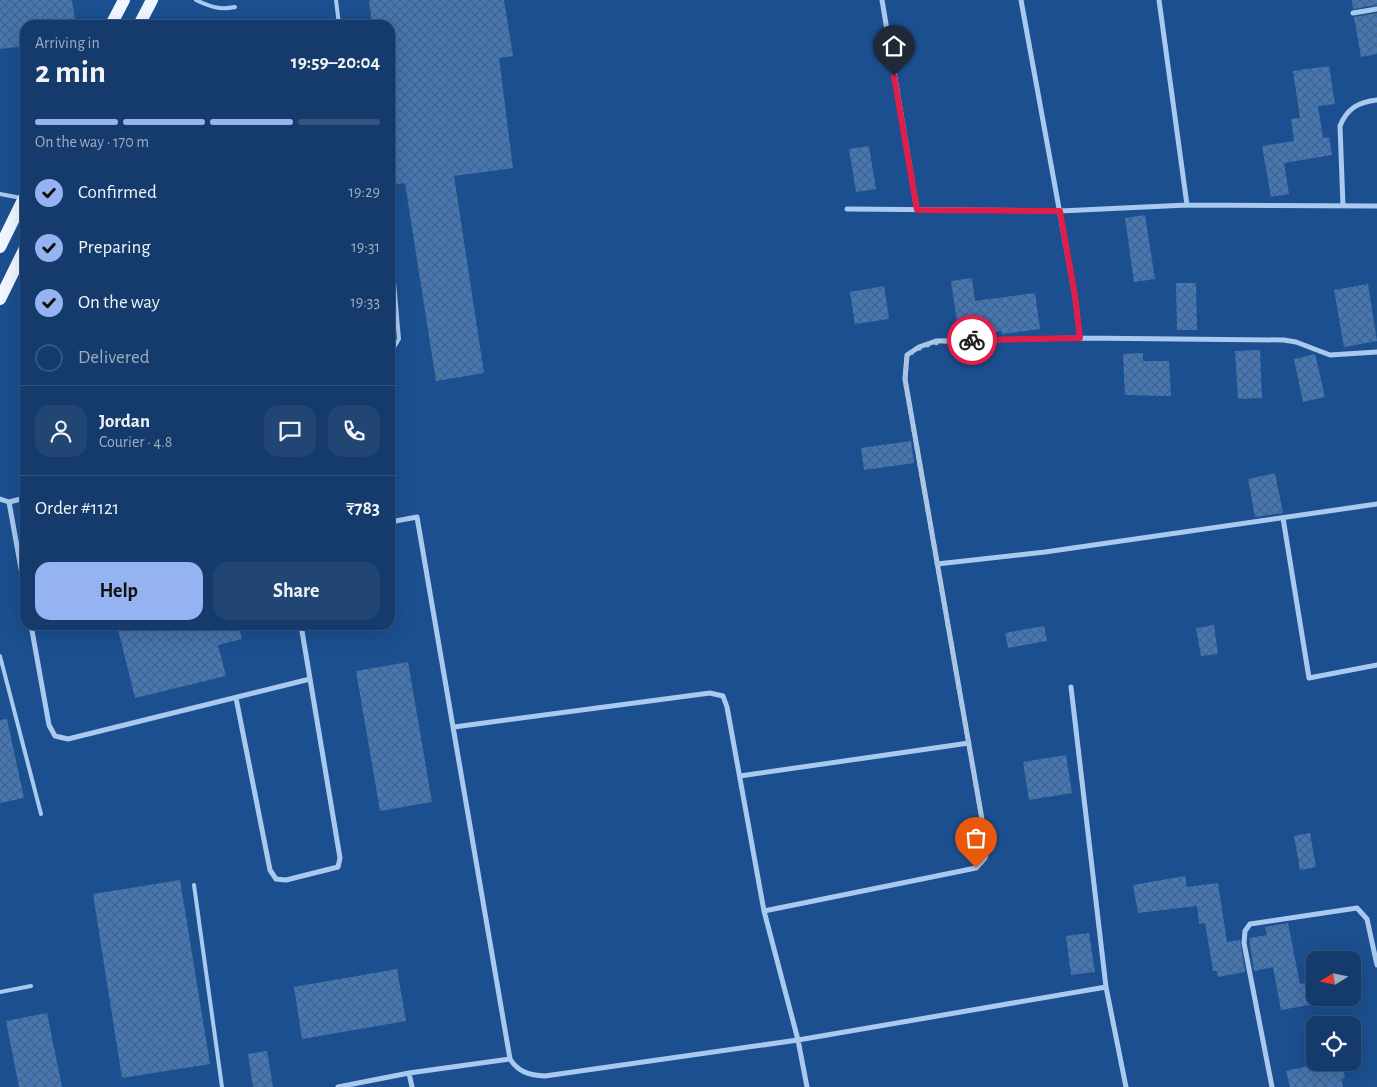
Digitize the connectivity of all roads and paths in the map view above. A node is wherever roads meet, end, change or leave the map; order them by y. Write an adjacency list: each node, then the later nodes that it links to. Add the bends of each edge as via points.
1 (124, 0): 11 (main road)
2 (152, 0): 12 (main road)
3 (196, 0): 8 (lane, via 225,9)
4 (336, 0): 13 (lane)
5 (882, 0): 22 (street)
6 (1021, 0): 23 (street)
7 (1159, 0): 18 (street)
8 (235, 7)
9 (1377, 9): 10 (street)
10 (1353, 13)
11 (114, 20)
12 (142, 20)
13 (338, 20)
14 (1377, 100): 19 (street, via 1361,102 1352,108 1344,115 1340,126)
15 (0, 194): 16 (lane)
16 (20, 196)
17 (20, 205): 24 (main road)
18 (1187, 205): 19 (street); 23 (street)
19 (1342, 206): 20 (street)
20 (1377, 206)
21 (847, 209): 22 (street)
22 (917, 210): 23 (street)
23 (1060, 211): 28 (street)
24 (0, 247)
25 (20, 259): 27 (main road)
26 (395, 294): 29 (lane, via 399,340)
27 (0, 299)
28 (1080, 338): 30 (street, via 1284,340 1330,355); 38 (street, via 936,341 907,355 905,380)
29 (395, 346)
30 (1377, 352)
31 (0, 499): 33 (street)
32 (20, 499): 33 (street)
33 (9, 502): 37 (street)
34 (1377, 504): 35 (street)
35 (1283, 518): 38 (street); 42 (street, via 1309,678)
36 (395, 521): 46 (street, via 417,517)
37 (20, 563)
38 (937, 564): 47 (street)
39 (32, 630): 45 (street, via 49,725 55,736 68,738)
40 (302, 630): 43 (street)
41 (0, 656): 49 (lane)
42 (1377, 665)
43 (310, 679): 45 (street); 45 (street, via 340,858 334,869 286,880 276,879 270,870)
44 (1071, 687): 54 (street)
45 (236, 698)
46 (454, 727): 48 (street, via 710,693 723,696 727,707); 57 (street)
47 (969, 742): 48 (street); 51 (street, via 987,848 985,858 976,868)
48 (740, 776): 51 (street)
49 (41, 814)
50 (194, 885): 59 (lane)
51 (764, 911): 56 (street)
52 (1377, 966): 64 (street, via 1367,919 1357,908 1250,924 1245,931 1244,943)
53 (31, 986): 55 (lane)
54 (1106, 988): 56 (street); 63 (street)
55 (0, 992)
56 (798, 1040): 57 (street, via 545,1076 522,1072); 62 (street)
57 (510, 1059): 58 (street)
58 (409, 1073): 60 (street); 61 (street)
59 (222, 1087)
60 (338, 1087)
61 (412, 1087)
62 (807, 1087)
63 (1126, 1087)
64 (1272, 1087)

